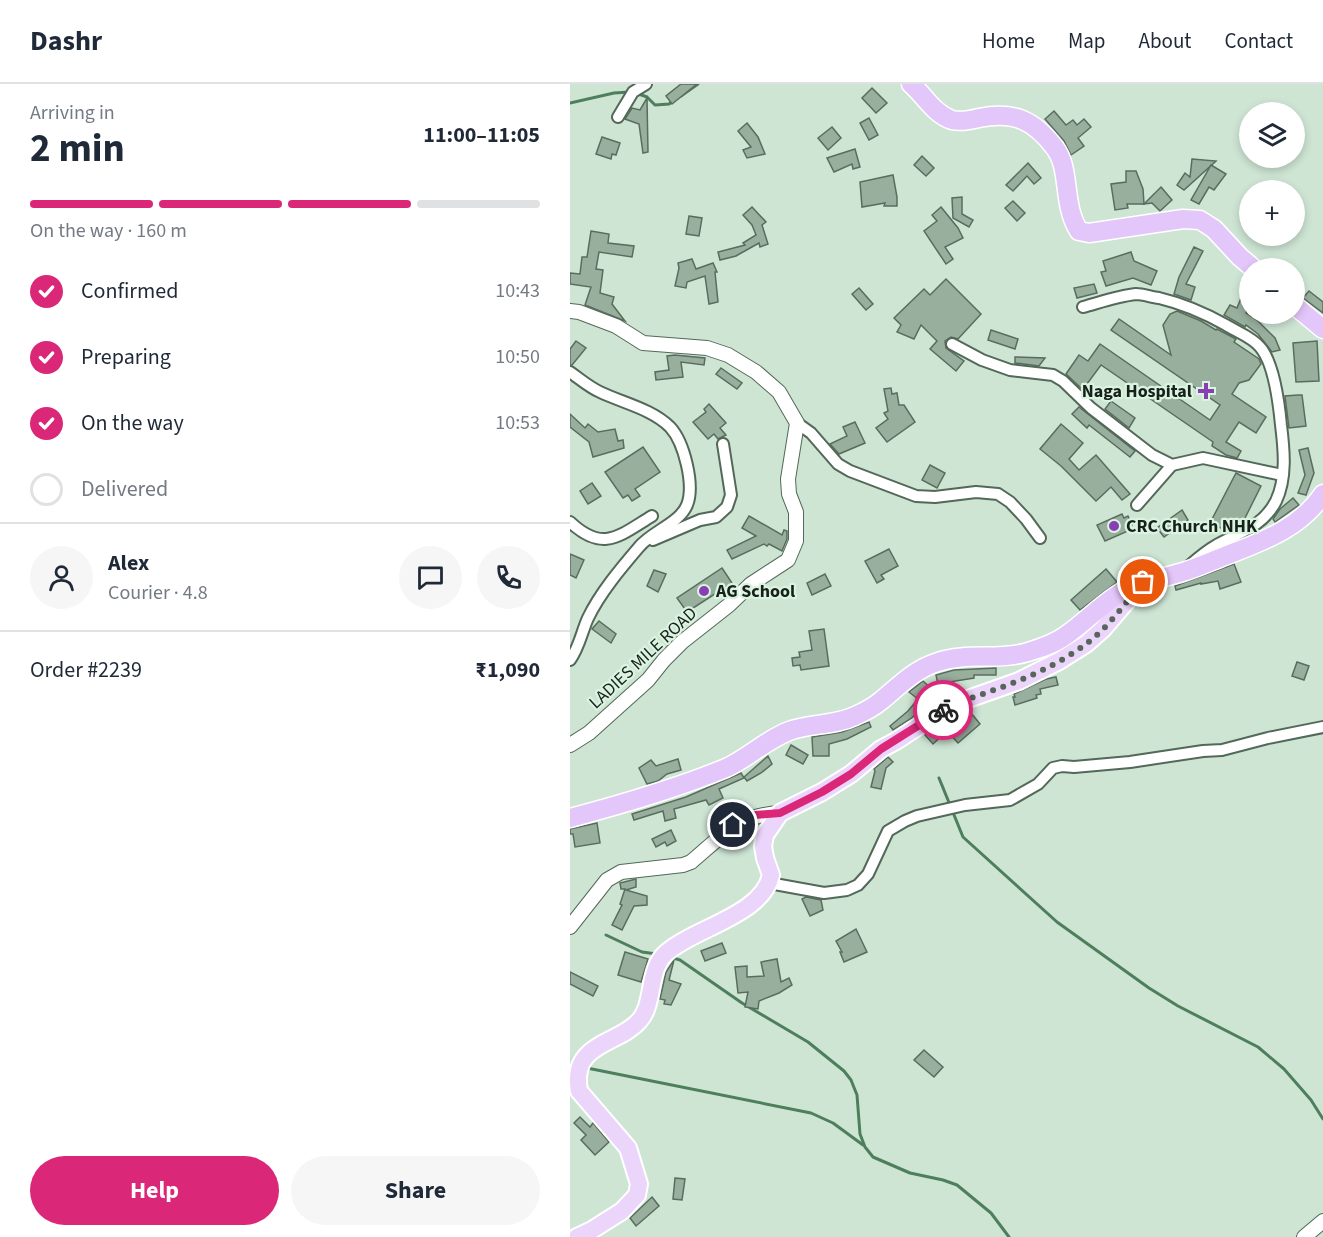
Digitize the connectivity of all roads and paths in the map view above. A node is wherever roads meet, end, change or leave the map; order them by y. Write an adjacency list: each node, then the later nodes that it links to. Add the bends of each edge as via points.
1 (646, 84): 3 (street, via 633,92)
2 (911, 84): 4 (highway, via 939,114 954,121 1002,115 1020,118 1040,130 1057,151 1065,171 1066,195 1079,231 1200,220)
3 (618, 117)
4 (1241, 258)
5 (1083, 307): 14 (street, via 1139,294 1192,307 1254,341 1262,348 1278,399)
6 (570, 312): 11 (street, via 616,326 643,343 707,348 728,355 779,392)
7 (1305, 314): 8 (highway)
8 (1323, 329)
9 (952, 344): 13 (street, via 1010,370 1053,375 1152,455)
10 (570, 372): 20 (street, via 601,393 659,417 672,429 686,460 690,491 686,506)
11 (797, 423): 19 (street, via 811,433 838,465 916,496 998,494 1010,502); 25 (street, LADIES MILE ROAD, via 788,479 796,512 796,542 788,560 751,584 682,642 648,680)
12 (723, 444): 20 (street, via 731,495 727,507 716,516)
13 (1172, 465): 14 (street, via 1203,458); 16 (street)
14 (1282, 475): 21 (street, via 1276,500 1256,526 1214,546)
15 (1323, 494): 21 (highway, via 1305,516 1275,537)
16 (1137, 505)
17 (652, 516): 18 (street, via 609,540 583,534)
18 (570, 522)
19 (1040, 538)
20 (640, 545): 23 (street, via 589,616)
21 (1183, 572): 22 (highway)
22 (1143, 582): 26 (main road, via 1086,644 1019,681 951,705 881,749 851,774); 27 (highway, via 1108,600 1064,637 1046,646 1008,656 939,661 921,669 880,702 853,717 802,727 728,767 627,803)
23 (570, 660)
24 (1323, 727): 28 (street, via 1222,750 1053,768 1038,784 1010,800 917,816 888,831 868,874 847,890 824,893)
25 (570, 745)
26 (780, 813): 28 (main road, via 765,835 763,846 771,875); 29 (street, via 755,815 733,825 683,865 621,872 607,880)
27 (570, 818)
28 (769, 883): 31 (main road, via 750,905 664,954 639,1022 594,1045 577,1061 574,1071 579,1091 628,1148 639,1184 638,1195 622,1211)
29 (570, 927)
30 (1323, 1221): 32 (street)
31 (577, 1237)
32 (1304, 1237)

